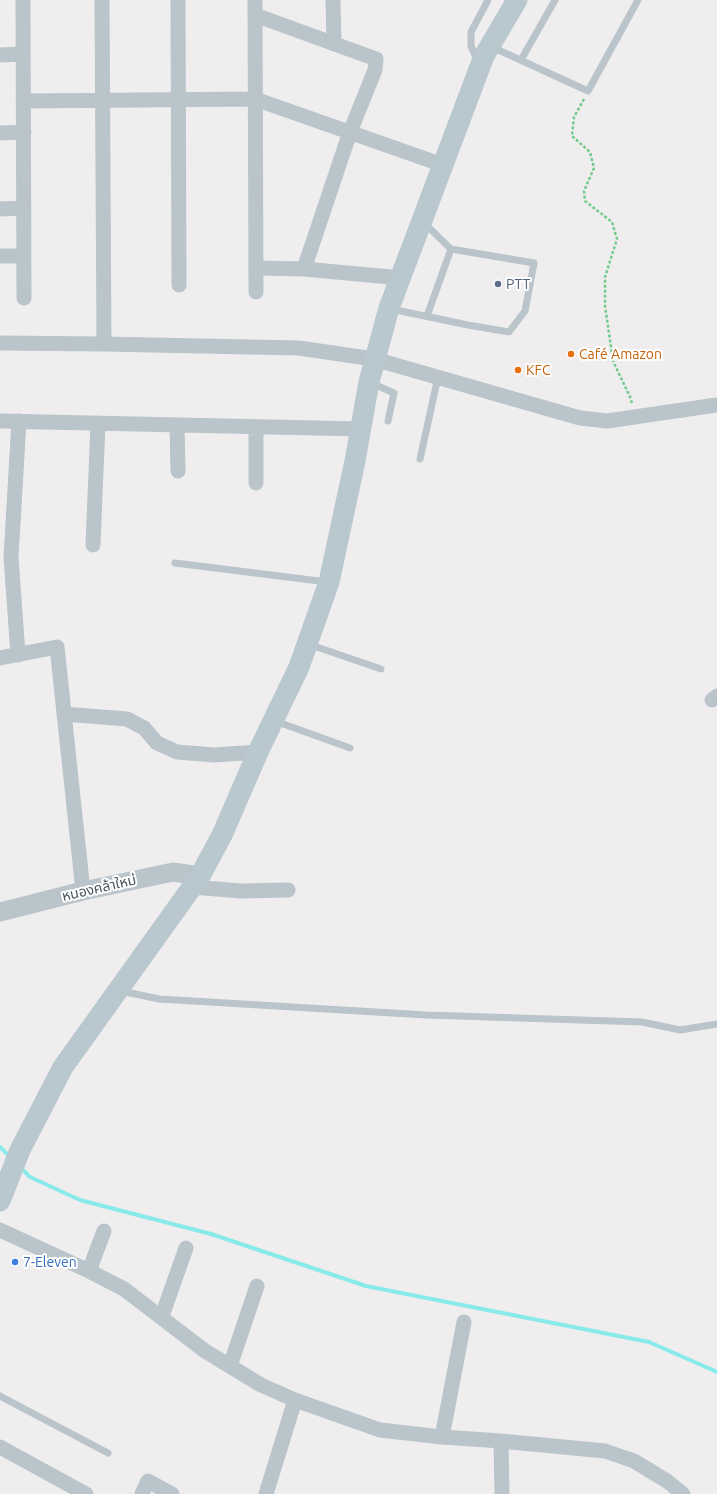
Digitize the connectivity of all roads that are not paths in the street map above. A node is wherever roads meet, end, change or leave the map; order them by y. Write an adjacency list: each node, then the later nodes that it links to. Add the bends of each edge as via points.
1 (23, 0): 12 (street)
2 (102, 0): 17 (street)
3 (178, 0): 18 (street)
4 (333, 0): 10 (street)
5 (488, 0): 15 (lane, via 470,32 471,46)
6 (516, 0): 11 (main road)
7 (554, 0): 14 (lane)
8 (638, 0): 14 (lane, via 588,91)
9 (255, 7): 10 (street); 16 (street)
10 (334, 44): 21 (street, via 376,59 375,70)
11 (490, 46): 14 (lane); 15 (main road)
12 (23, 54): 13 (street); 19 (street)
13 (0, 55)
14 (521, 60)
15 (480, 68): 23 (main road)
16 (255, 99): 18 (street); 21 (street); 30 (street)
17 (103, 100): 18 (street); 19 (street); 39 (street)
18 (178, 100): 33 (street)
19 (23, 101): 20 (street)
20 (24, 132): 22 (street); 24 (street)
21 (350, 132): 23 (street); 31 (street)
22 (0, 133)
23 (443, 165): 26 (main road)
24 (24, 208): 25 (street); 29 (street)
25 (0, 210)
26 (422, 220): 27 (lane); 32 (main road)
27 (451, 249): 37 (lane); 37 (lane, via 534,263 525,311 509,332)
28 (0, 256): 29 (street)
29 (24, 256): 35 (street)
30 (256, 268): 31 (street); 34 (street)
31 (304, 269): 32 (street)
32 (401, 278): 36 (main road)
33 (179, 285)
34 (256, 292)
35 (24, 298)
36 (389, 308): 37 (lane); 40 (main road)
37 (427, 316)
38 (0, 343): 39 (street)
39 (104, 344): 40 (street, via 299,348)
40 (374, 359): 41 (street); 42 (main road)
41 (438, 377): 43 (street, via 580,418 607,421); 51 (lane)
42 (369, 382): 46 (lane, via 394,393); 50 (main road)
43 (717, 404)
44 (0, 421): 45 (street)
45 (19, 421): 47 (street); 55 (street)
46 (388, 421)
47 (98, 423): 48 (street); 54 (street)
48 (177, 425): 49 (street); 52 (street)
49 (256, 427): 50 (street); 53 (street)
50 (361, 429): 57 (main road)
51 (420, 459)
52 (178, 471)
53 (256, 483)
54 (92, 545)
55 (6, 561): 59 (street)
56 (175, 563): 57 (lane)
57 (329, 582): 58 (main road)
58 (308, 644): 61 (lane); 63 (main road)
59 (18, 655): 60 (street); 62 (street, via 58,647)
60 (0, 658)
61 (381, 669)
62 (64, 714): 65 (street, via 127,719 144,728 157,742 177,752 214,755); 68 (street)
63 (273, 720): 64 (lane); 65 (main road)
64 (350, 748)
65 (258, 752): 66 (main road, via 222,835)
66 (196, 881): 67 (street, via 241,891); 68 (street, หนองคล้าใหม่, via 173,872); 70 (main road)
67 (288, 890)
68 (83, 891): 69 (street, หนองคล้าใหม่)
69 (0, 912)
70 (119, 990): 71 (lane, via 159,999 426,1015 642,1022 680,1030); 72 (main road, via 63,1067 20,1150)
71 (717, 1024)
72 (0, 1201)
73 (0, 1230): 76 (street)
74 (104, 1231): 76 (street)
75 (186, 1248): 78 (street)
76 (89, 1271): 78 (street, via 124,1289)
77 (257, 1286): 80 (street)
78 (162, 1316): 80 (street)
79 (464, 1322): 83 (street)
80 (230, 1366): 82 (street)
81 (0, 1396): 86 (lane)
82 (295, 1400): 83 (street, via 380,1430); 90 (street)
83 (442, 1437): 84 (street)
84 (501, 1441): 91 (street); 92 (street, via 605,1451 634,1461)
85 (0, 1447): 87 (street)
86 (108, 1453)
87 (78, 1492)
88 (142, 1494): 89 (street, via 148,1481)
89 (172, 1494)
90 (266, 1494)
91 (502, 1494)
92 (683, 1494)

